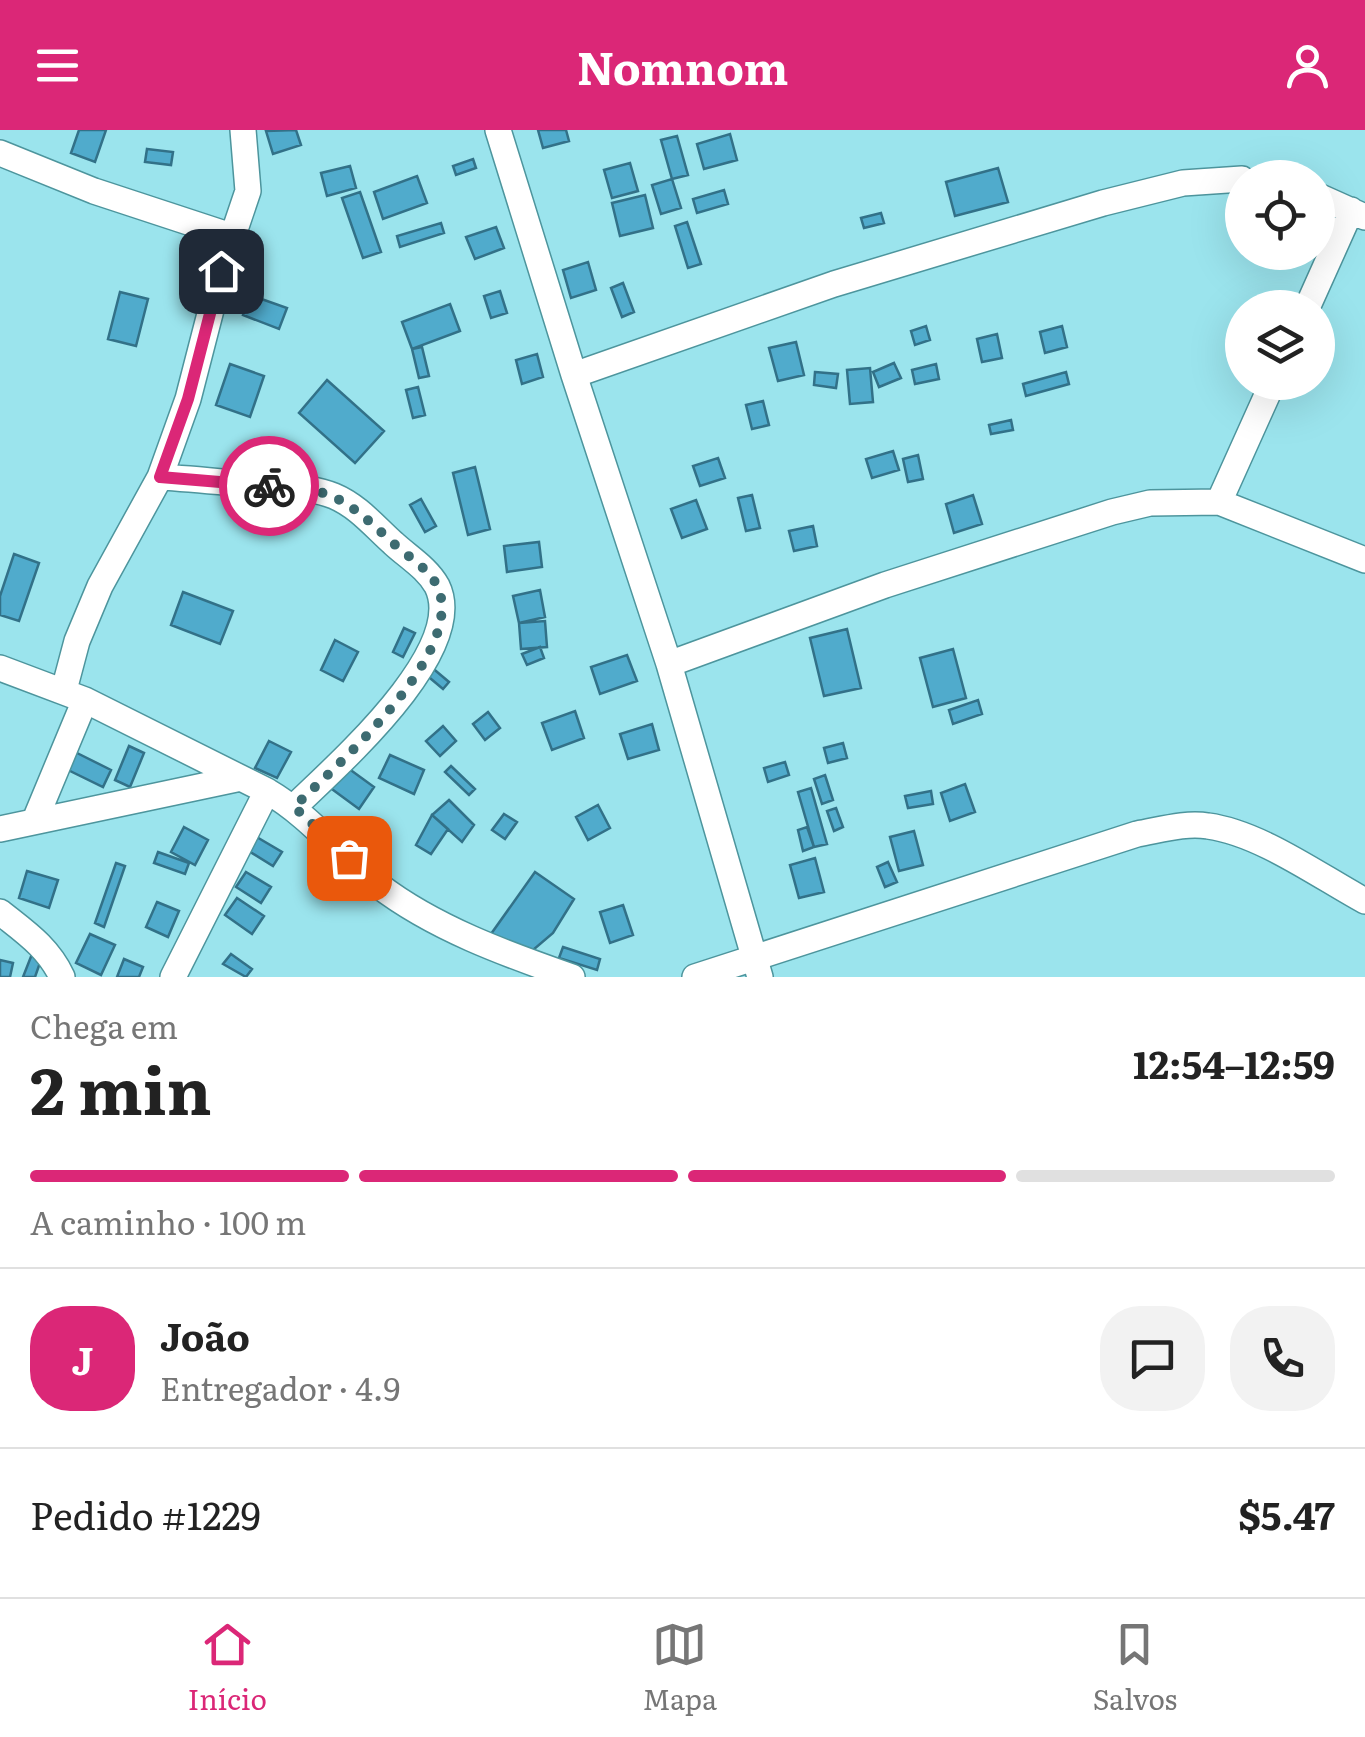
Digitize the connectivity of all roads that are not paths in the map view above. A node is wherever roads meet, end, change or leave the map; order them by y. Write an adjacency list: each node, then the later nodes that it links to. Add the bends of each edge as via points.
1 (243, 130): 6 (street, via 248,192)
2 (498, 130): 8 (street)
3 (0, 153): 6 (street)
4 (1225, 180): 8 (street, via 1103,203 834,284)
5 (1358, 213): 7 (street)
6 (231, 236): 10 (street)
7 (1317, 290)
8 (574, 375): 13 (street)
9 (1265, 400): 11 (street)
10 (160, 477): 15 (street, via 77,641); 18 (street, via 336,496 363,513 438,589 437,633 419,670 386,717)
11 (1219, 502): 12 (street); 13 (street, via 1112,512)
12 (1365, 560)
13 (669, 664): 23 (street)
14 (0, 668): 15 (street)
15 (74, 695): 16 (street); 19 (street)
16 (241, 778): 17 (street); 19 (street)
17 (267, 791): 18 (street); 25 (street)
18 (294, 807): 26 (street, via 380,886 413,907)
19 (35, 820): 20 (street)
20 (0, 828)
21 (1365, 901): 23 (street, via 1241,834 1181,826 1138,834)
22 (0, 912): 24 (street, via 36,938)
23 (757, 967): 27 (street)
24 (62, 977)
25 (174, 977)
26 (572, 977)
27 (695, 977)

